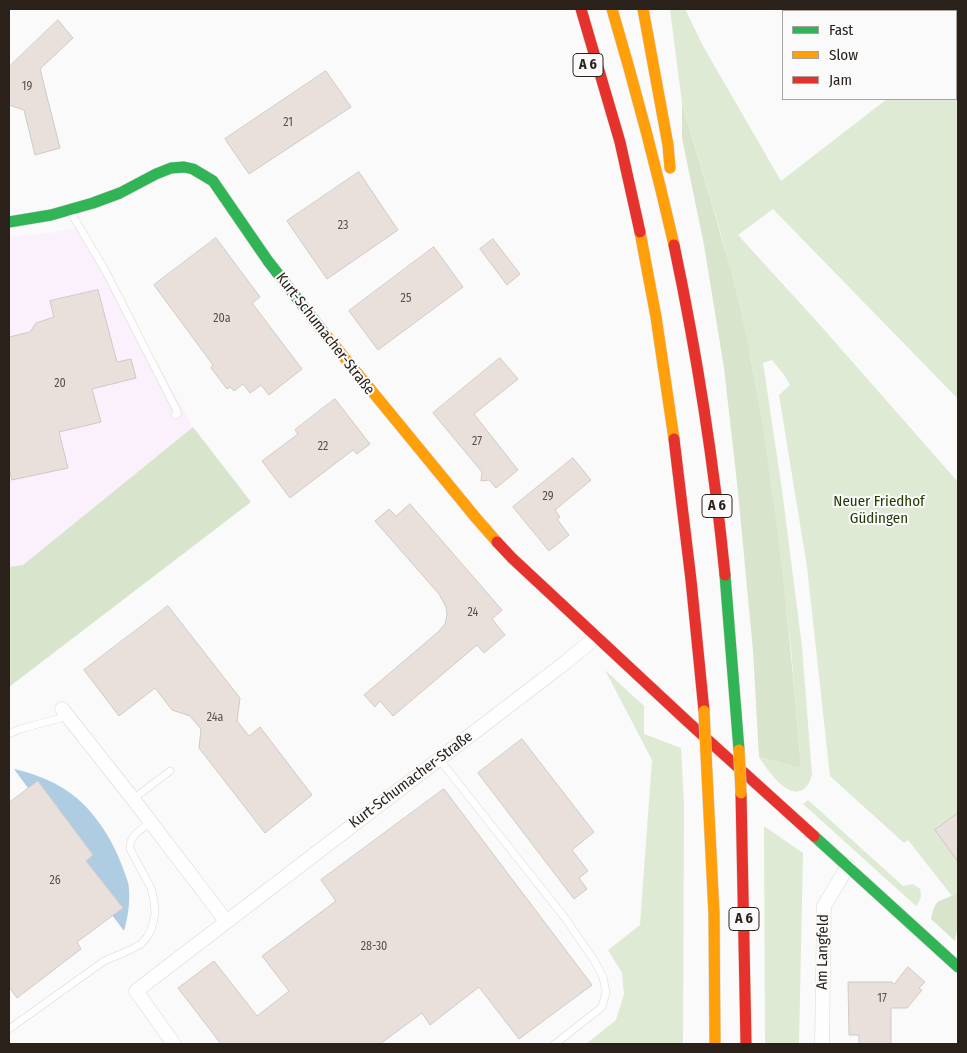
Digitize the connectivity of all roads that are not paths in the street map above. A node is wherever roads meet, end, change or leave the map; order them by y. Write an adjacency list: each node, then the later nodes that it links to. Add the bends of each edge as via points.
1 (581, 9): 5 (main road, A 6)
2 (612, 9): 8 (main road, A 6)
3 (643, 9): 8 (main road, via 668,145)
4 (578, 44): 5 (main road, A 6)
5 (614, 120): 23 (main road, A 6, bridge, via 642,241 683,499 704,712 714,914)
6 (70, 211): 7 (main road, Kurt-Schumacher-Straße); 9 (lane, via 110,278 178,413); 10 (main road, Kurt-Schumacher-Straße, via 122,192 167,170 187,167 205,174 296,297 476,518 512,558)
7 (9, 222)
8 (679, 263): 24 (main road, A 6, bridge, via 715,492 731,631 741,793)
9 (174, 415)
10 (596, 637): 13 (street, Kurt-Schumacher-Straße); 17 (main road, Kurt-Schumacher-Straße)
11 (65, 712): 12 (lane); 15 (street)
12 (9, 734)
13 (438, 759): 18 (street, Kurt-Schumacher-Straße); 22 (lane, via 564,918 603,977 606,992 602,1007)
14 (170, 771): 15 (lane)
15 (133, 798): 16 (street)
16 (151, 822): 18 (street); 20 (lane, via 132,837 130,843 154,901 154,920 148,936 141,944 104,961)
17 (848, 866): 19 (main road, Kurt-Schumacher-Straße); 25 (street, Am Langfeld, via 824,906)
18 (226, 921): 21 (street, Kurt-Schumacher-Straße, via 136,991)
19 (958, 967)
20 (9, 1029)
21 (174, 1044)
22 (555, 1044)
23 (715, 1044)
24 (746, 1044)
25 (822, 1044)

